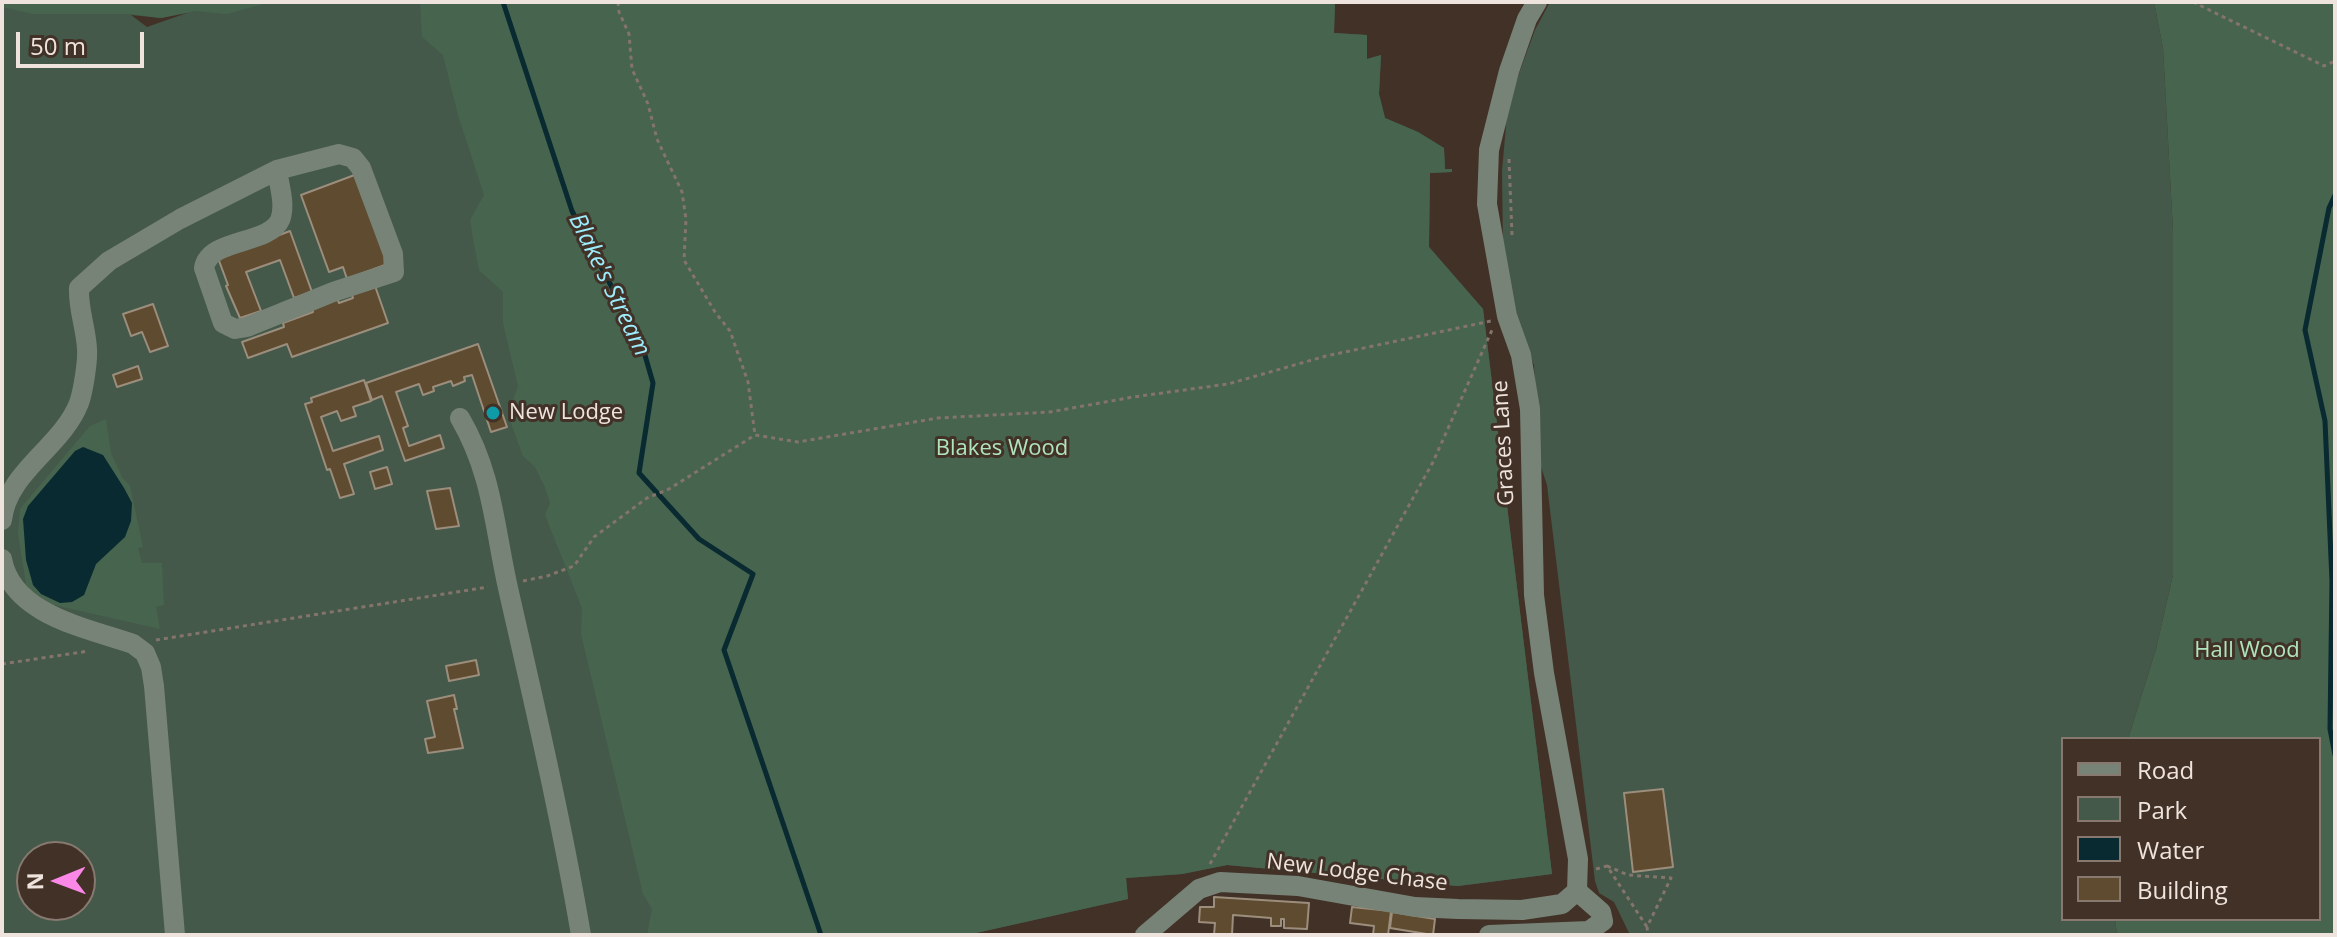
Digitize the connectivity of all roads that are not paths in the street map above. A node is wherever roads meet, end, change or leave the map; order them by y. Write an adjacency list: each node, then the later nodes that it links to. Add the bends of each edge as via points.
1 (1537, 2): 6 (street, Graces Lane, via 1509,71 1489,150 1487,204 1530,409 1534,595)
2 (277, 170): 2 (street, via 339,154 353,158 393,254 394,272 247,327 227,327 205,262 218,251 275,228 282,206); 4 (street, via 109,261 79,288 88,350 80,400 52,445 21,477)
3 (460, 418): 8 (street, via 476,446 493,502)
4 (2, 520)
5 (2, 559): 7 (street, via 16,591 38,609 145,653 154,686)
6 (1578, 882): 9 (street, New Lodge Chase, via 1562,904 1522,910 1415,907 1298,886 1220,882 1199,889); 10 (street, via 1601,912 1603,921 1597,927)
7 (175, 935)
8 (581, 935)
9 (1145, 935)
10 (1489, 935)

